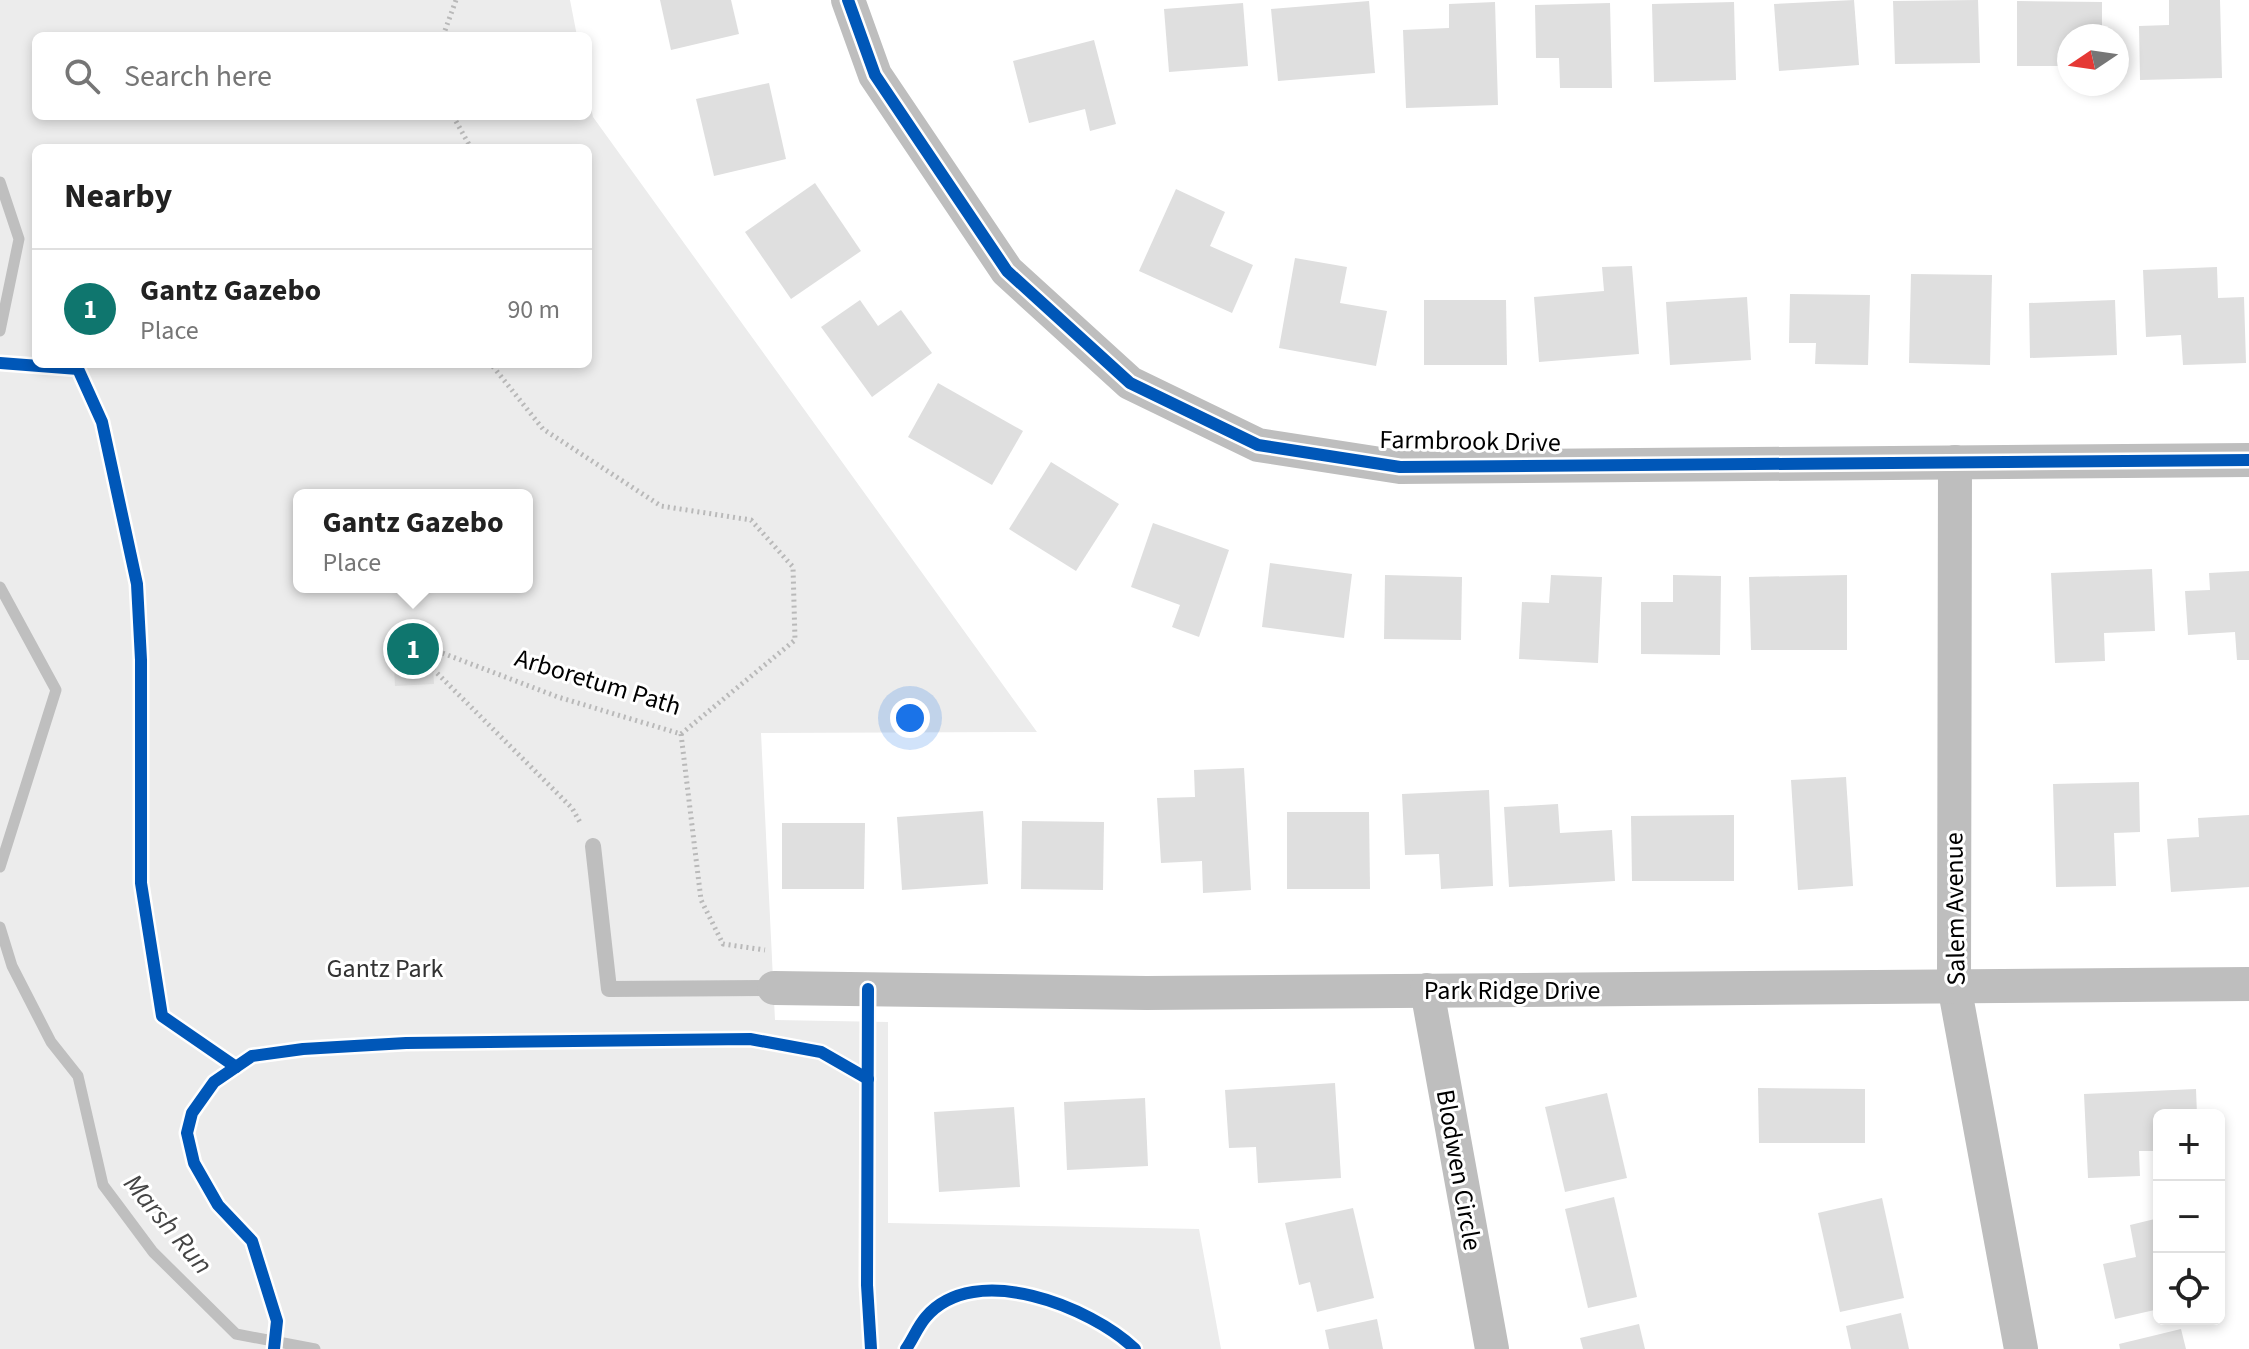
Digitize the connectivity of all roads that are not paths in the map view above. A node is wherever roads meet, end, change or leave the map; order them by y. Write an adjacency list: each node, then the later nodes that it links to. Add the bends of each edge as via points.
1 (848, 0): 3 (street, Farmbrook Drive, via 875,75 1007,271 1130,383 1258,445 1400,467)
2 (2249, 460): 3 (street, Farmbrook Drive)
3 (1955, 462): 6 (street, Salem Avenue)
4 (593, 846): 7 (lane, via 609,989)
5 (2249, 984): 6 (street, Park Ridge Drive)
6 (1954, 985): 8 (street, Park Ridge Drive); 10 (street, Salem Avenue)
7 (774, 988): 8 (street, Park Ridge Drive)
8 (1427, 990): 9 (street, Blodwen Circle)
9 (1492, 1349)
10 (2021, 1349)

